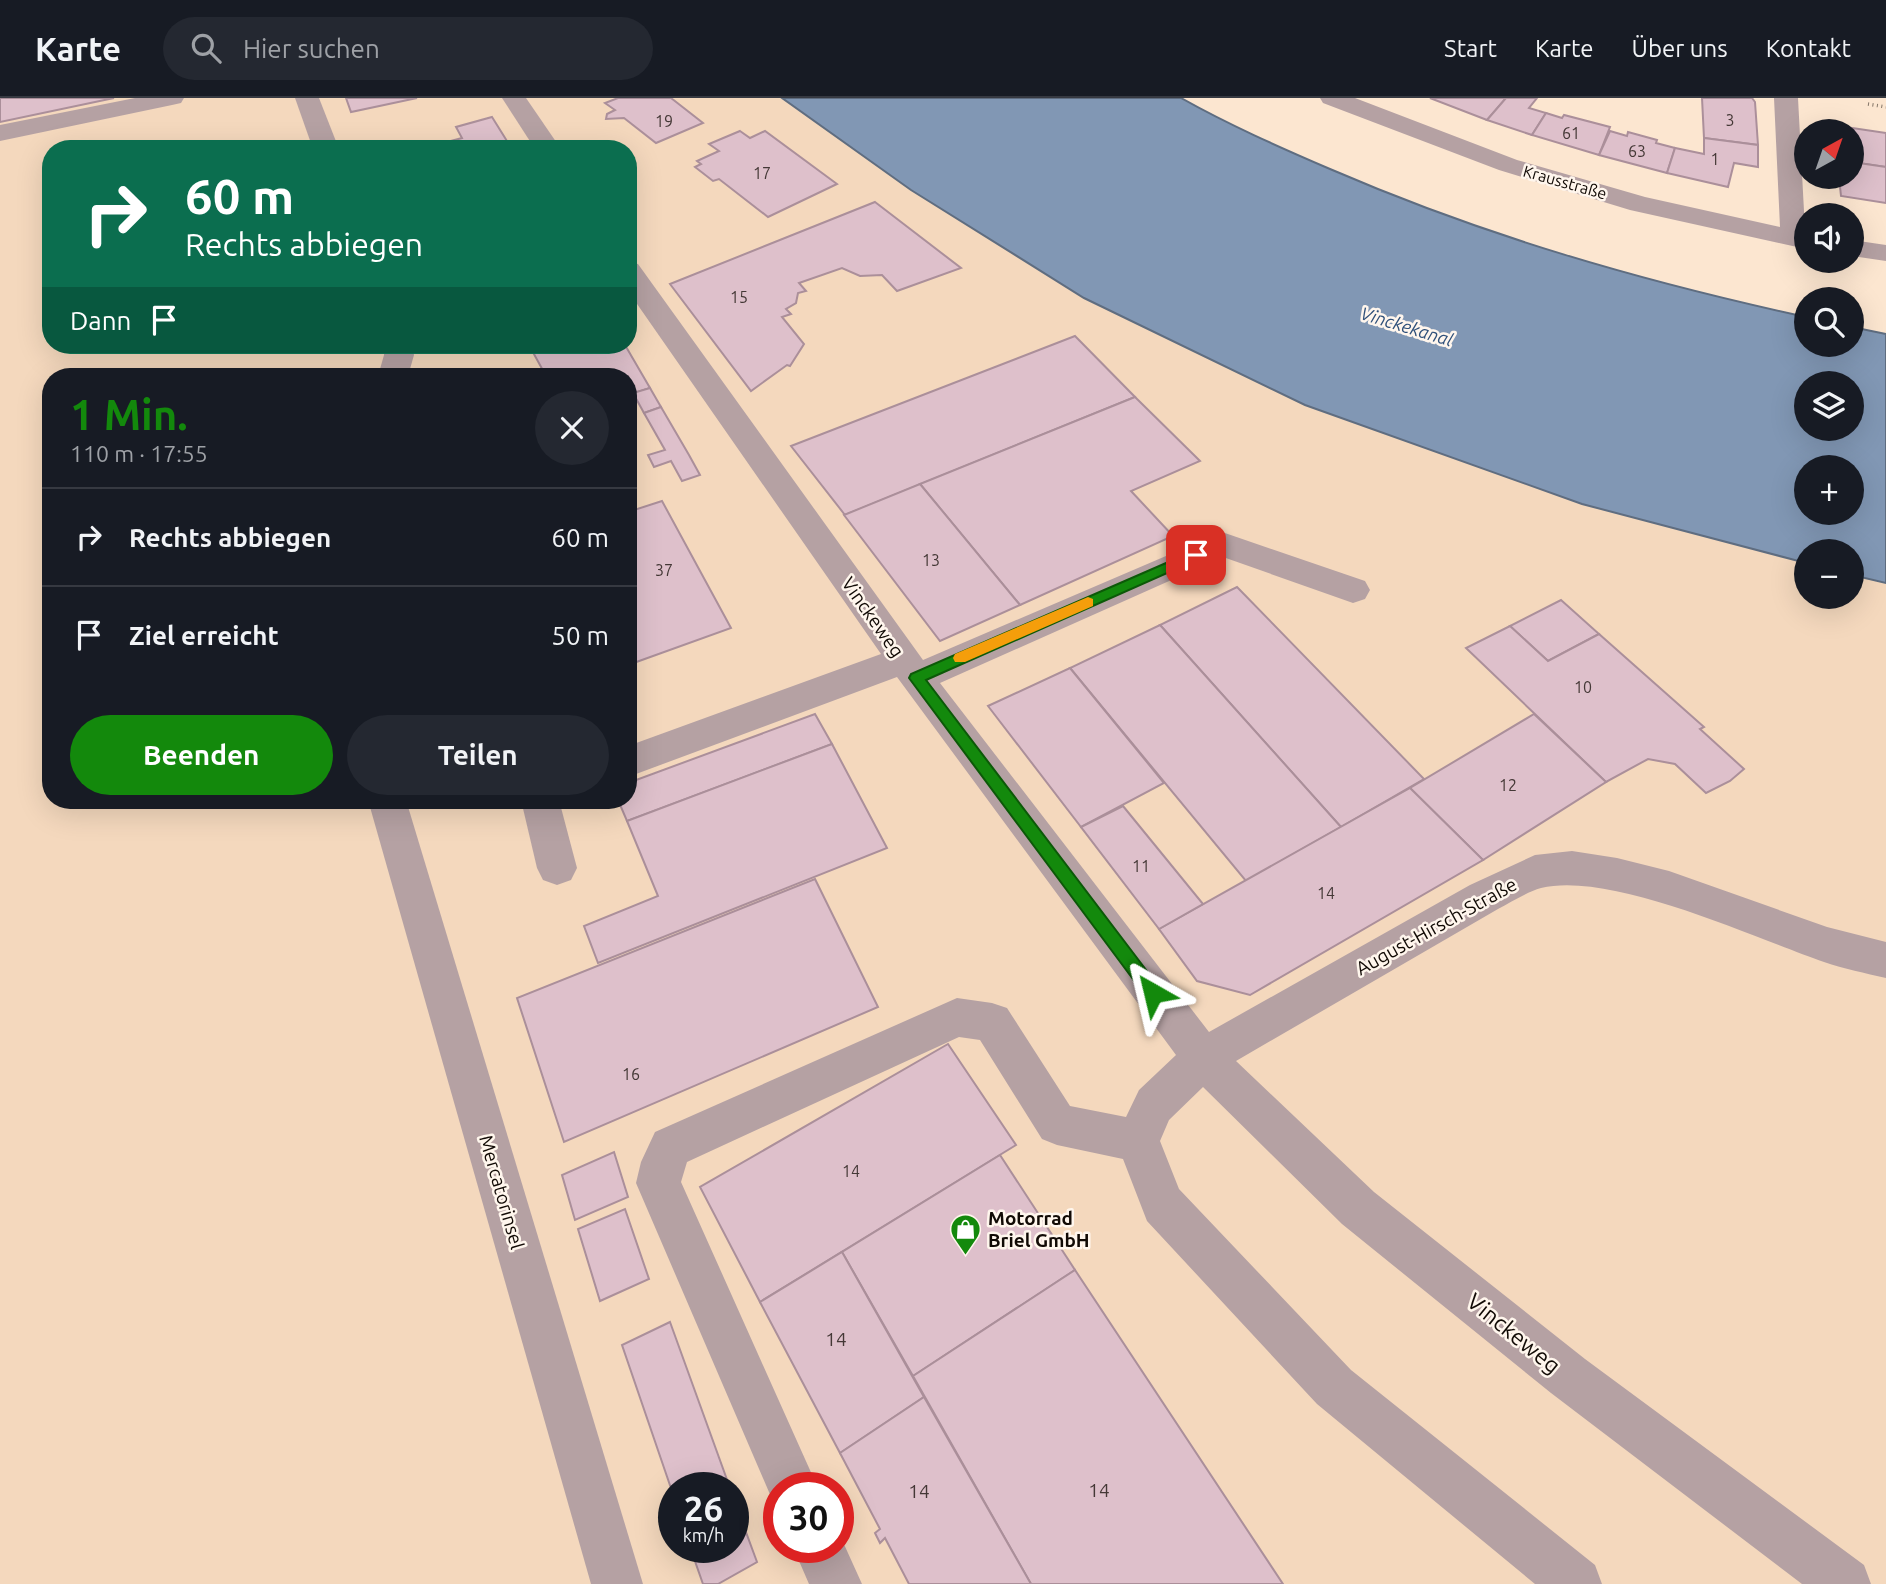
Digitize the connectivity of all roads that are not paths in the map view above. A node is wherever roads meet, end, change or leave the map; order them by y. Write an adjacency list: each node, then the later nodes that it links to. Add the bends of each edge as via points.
1 (172, 98): 6 (street)
2 (307, 98): 7 (street)
3 (514, 98): 8 (street)
4 (1332, 98): 10 (street, Krausstraße, via 1508,165 1639,204)
5 (1786, 98): 9 (street)
6 (0, 134)
7 (323, 140)
8 (542, 140)
9 (1796, 203)
10 (1794, 239)
11 (1864, 250): 12 (street)
12 (1886, 253)
13 (637, 283): 15 (street, Vinckeweg)
14 (1353, 590): 15 (street, via 1222,544)
15 (910, 669): 16 (street); 21 (street, Vinckeweg)
16 (637, 759)
17 (390, 809): 25 (street, Mercatorinsel)
18 (542, 809): 19 (street)
19 (557, 868)
20 (1886, 960): 21 (street, August-Hirsch-Straße, via 1827,945 1669,888 1572,868 1535,872)
21 (1203, 1058): 22 (street, via 1154,1105); 28 (street, Vinckeweg, via 1358,1208 1568,1376)
22 (1138, 1141): 23 (street, via 1057,1124 992,1022 957,1017 671,1147 658,1183); 27 (street, via 1163,1205 1334,1387)
23 (786, 1472)
24 (826, 1563): 26 (street)
25 (617, 1584)
26 (836, 1584)
27 (1576, 1584)
28 (1845, 1584)

